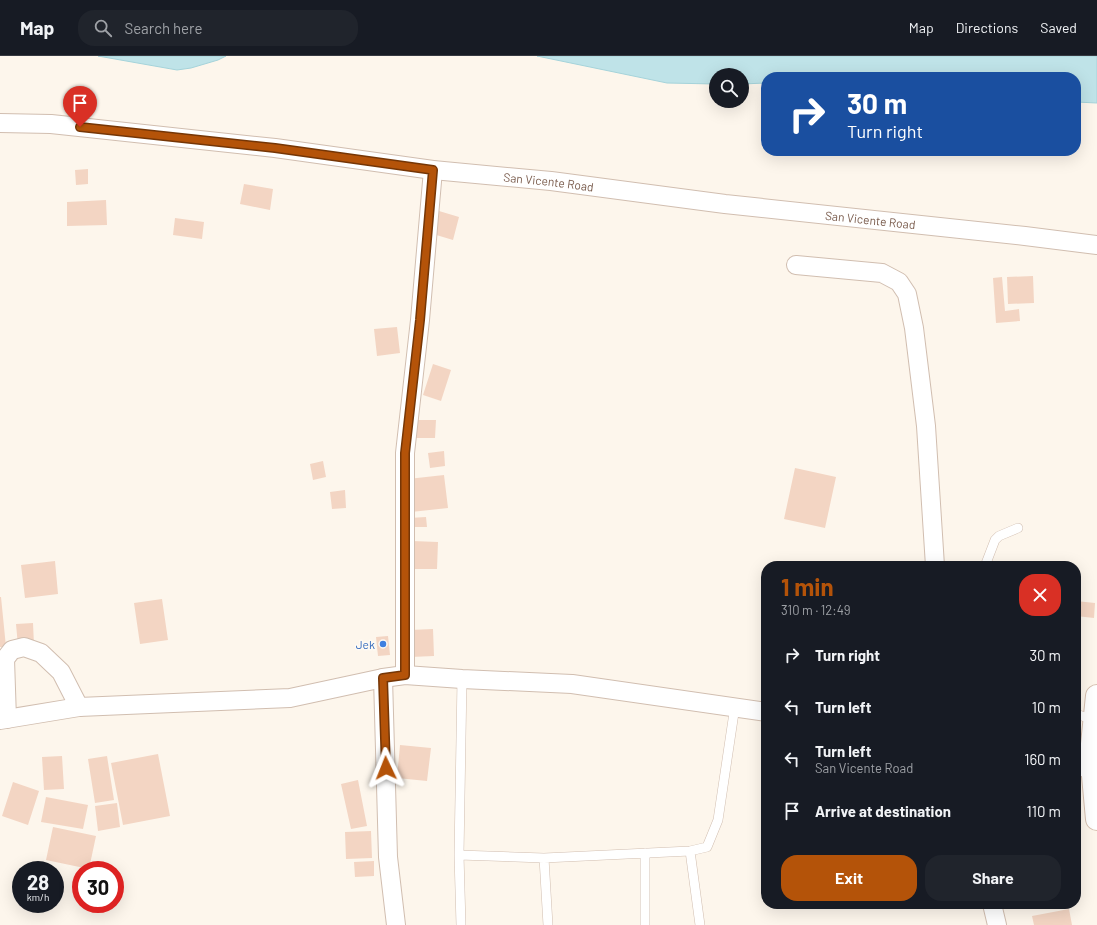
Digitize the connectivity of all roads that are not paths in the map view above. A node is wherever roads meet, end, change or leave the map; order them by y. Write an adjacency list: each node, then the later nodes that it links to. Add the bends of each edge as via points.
1 (0, 123): 2 (street, San Vicente Road, via 51,124 275,148)
2 (433, 170): 3 (street, San Vicente Road, via 551,181 724,204); 8 (street, via 405,453)
3 (1097, 245)
4 (796, 265): 6 (street, via 882,273 898,282 908,294 926,426)
5 (1018, 528): 7 (lane, via 995,540)
6 (935, 561)
7 (987, 561)
8 (405, 675): 9 (street); 10 (street)
9 (383, 678): 13 (street, via 290,698); 24 (street, via 388,857)
10 (462, 679): 12 (street, via 572,684); 21 (lane)
11 (1097, 696): 15 (main road)
12 (735, 706): 14 (street); 19 (lane, via 718,820 707,847)
13 (79, 707): 16 (street); 16 (street, via 61,672 41,653 24,647 12,650 5,659)
14 (761, 711)
15 (1085, 717): 17 (main road)
16 (4, 719)
17 (1089, 761): 18 (main road)
18 (1097, 819)
19 (690, 851): 20 (lane); 28 (lane)
20 (645, 853): 22 (lane); 27 (lane)
21 (459, 855): 22 (lane); 25 (lane)
22 (544, 858): 26 (lane)
23 (993, 909): 29 (street)
24 (396, 925)
25 (461, 925)
26 (548, 925)
27 (645, 925)
28 (700, 925)
29 (997, 925)

